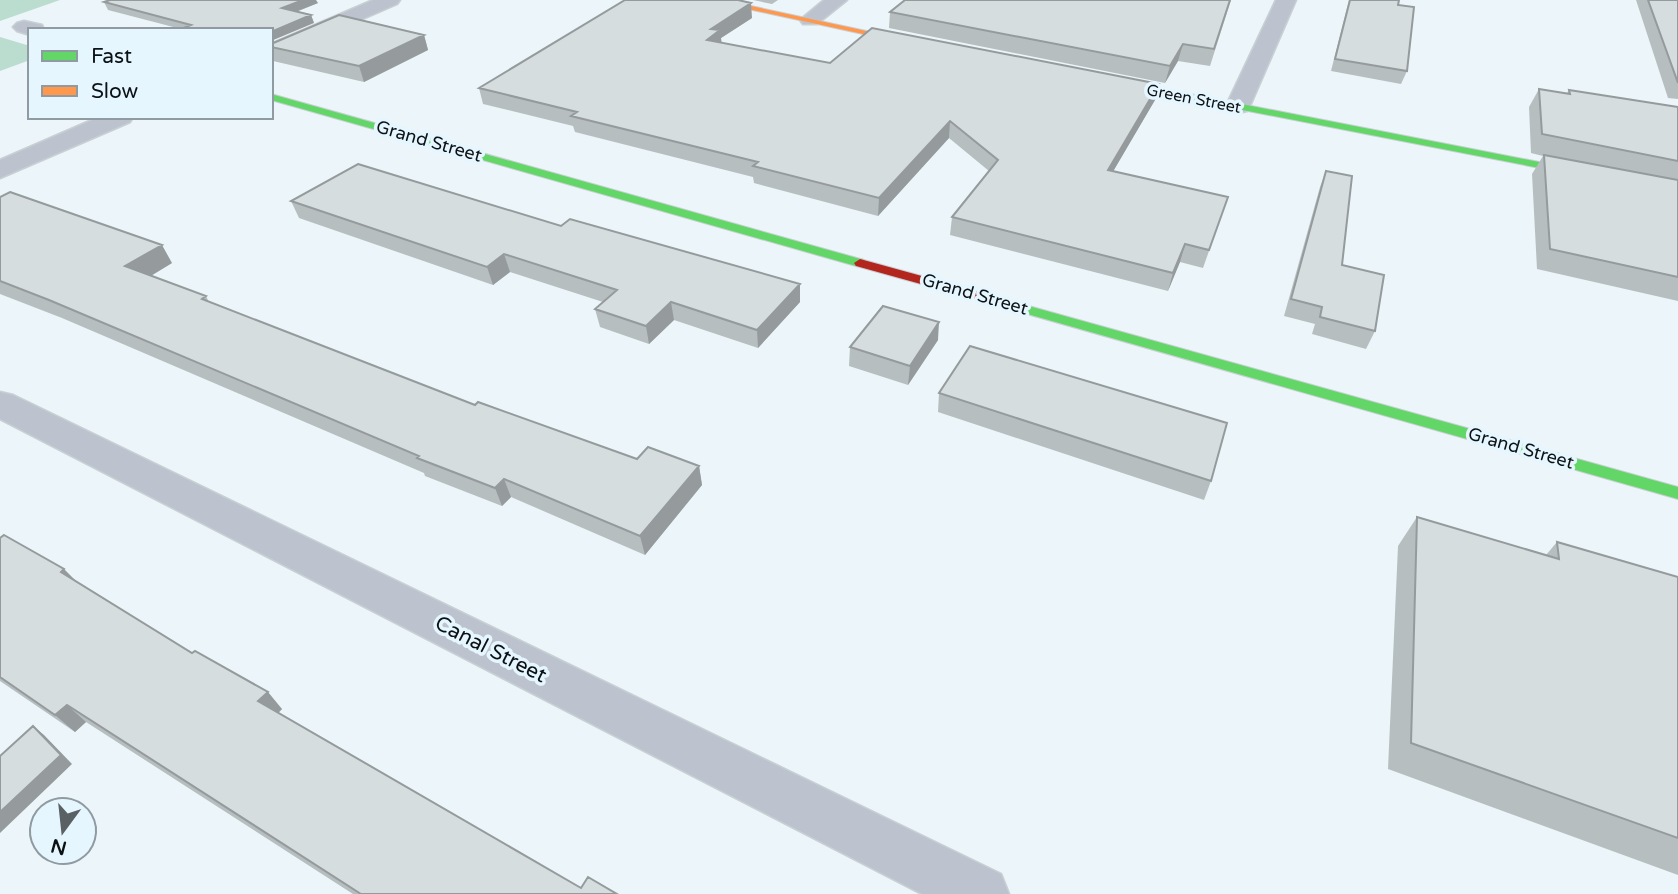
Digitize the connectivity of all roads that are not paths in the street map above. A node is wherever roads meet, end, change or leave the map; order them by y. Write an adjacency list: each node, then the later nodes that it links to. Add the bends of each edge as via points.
1 (390, 0): 7 (street)
2 (711, 0): 5 (street)
3 (836, 0): 5 (street)
4 (1286, 0): 10 (street)
5 (810, 20): 6 (street)
6 (928, 45)
7 (273, 51)
8 (1089, 77): 10 (street, Green Street)
9 (273, 98): 15 (street, Grand Street)
10 (1238, 106): 13 (street, Green Street)
11 (116, 119): 12 (street)
12 (0, 170)
13 (1678, 192)
14 (0, 404): 16 (street, Canal Street)
15 (1678, 493)
16 (981, 894)

